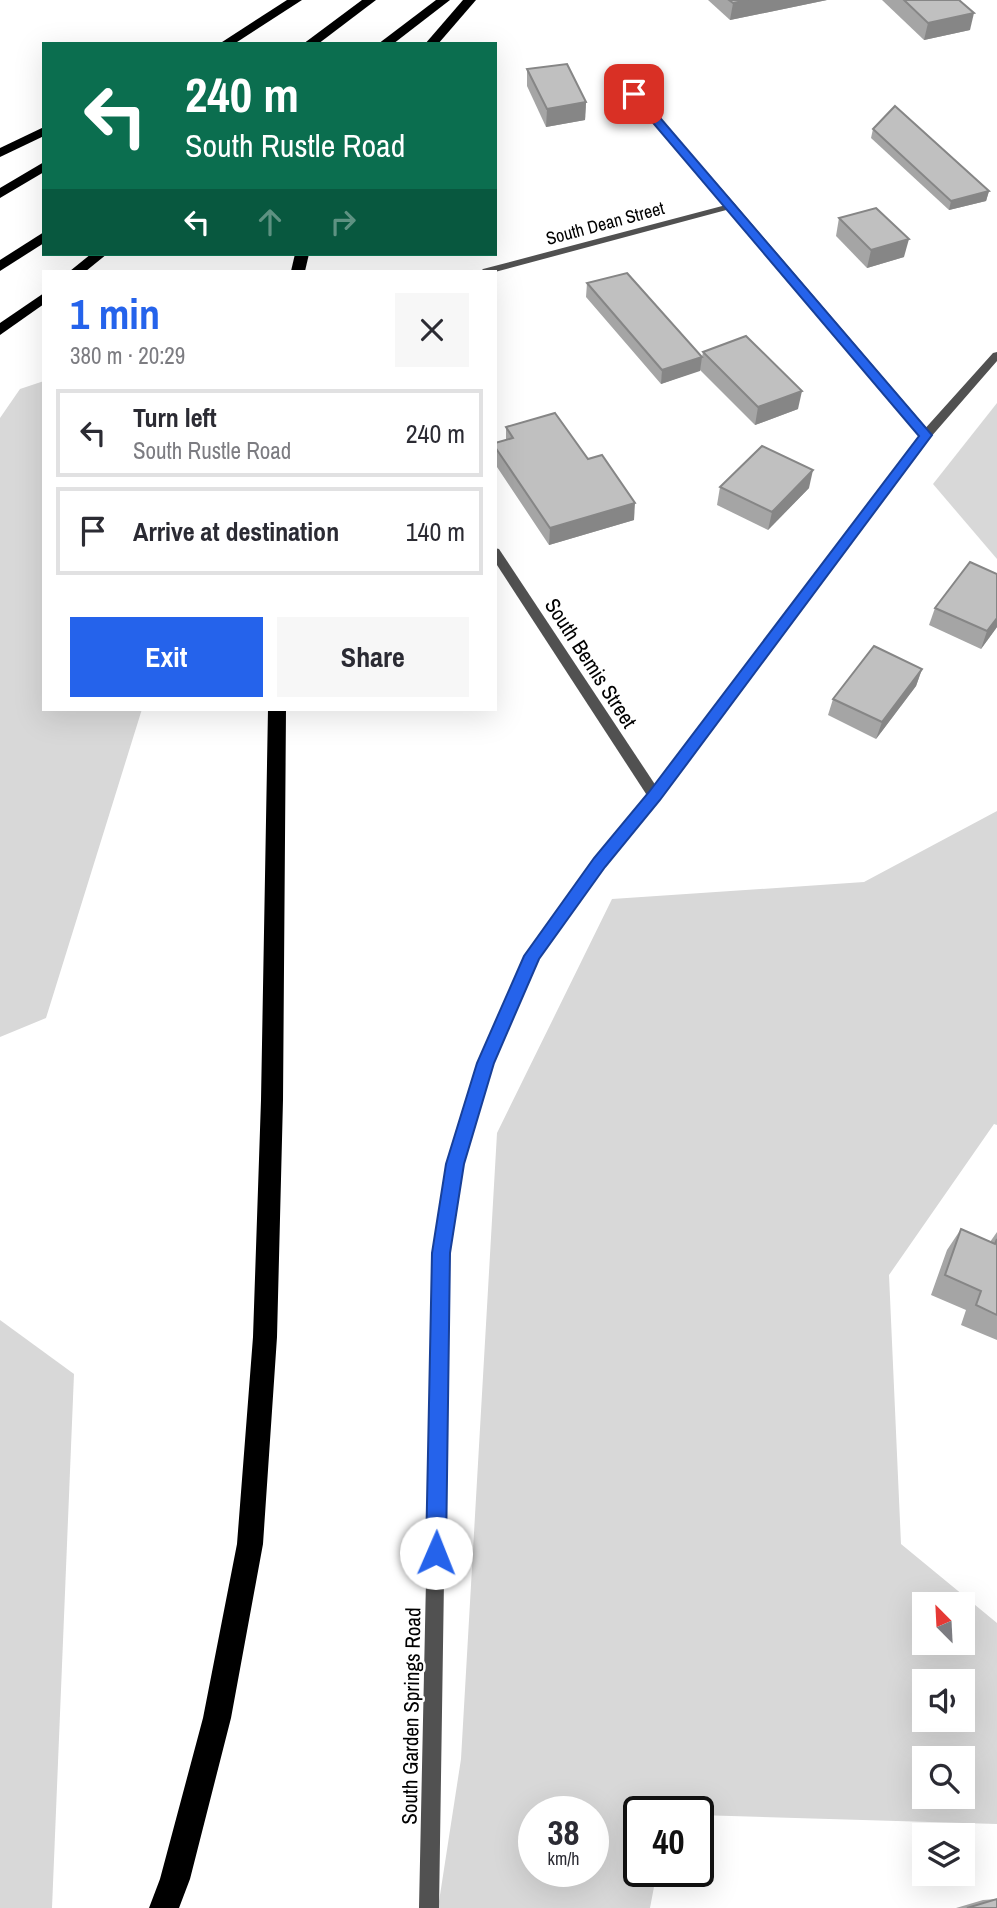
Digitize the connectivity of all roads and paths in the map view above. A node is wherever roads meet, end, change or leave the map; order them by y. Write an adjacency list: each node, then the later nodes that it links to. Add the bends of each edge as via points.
1 (296, 0): 5 (highway)
2 (370, 0): 6 (highway)
3 (444, 0): 7 (highway)
4 (470, 0): 8 (highway)
5 (228, 42)
6 (312, 42)
7 (387, 42)
8 (433, 42)
9 (618, 76): 14 (street)
10 (42, 132): 11 (highway)
11 (0, 153)
12 (42, 167): 13 (highway)
13 (0, 194)
14 (732, 206): 19 (street, South Dean Street); 23 (street)
15 (42, 237): 17 (highway)
16 (97, 256): 18 (highway)
17 (0, 267)
18 (78, 270)
19 (490, 270)
20 (42, 298): 21 (highway)
21 (0, 330)
22 (997, 355): 23 (street, South Garden Springs Road)
23 (926, 435): 26 (street, South Garden Springs Road)
24 (497, 555): 26 (street, South Bemis Street)
25 (277, 711): 27 (highway, via 265,1323 250,1544 217,1717)
26 (654, 796): 28 (street, South Garden Springs Road, via 532,956 486,1063 455,1164 441,1253)
27 (164, 1908)
28 (429, 1908)

